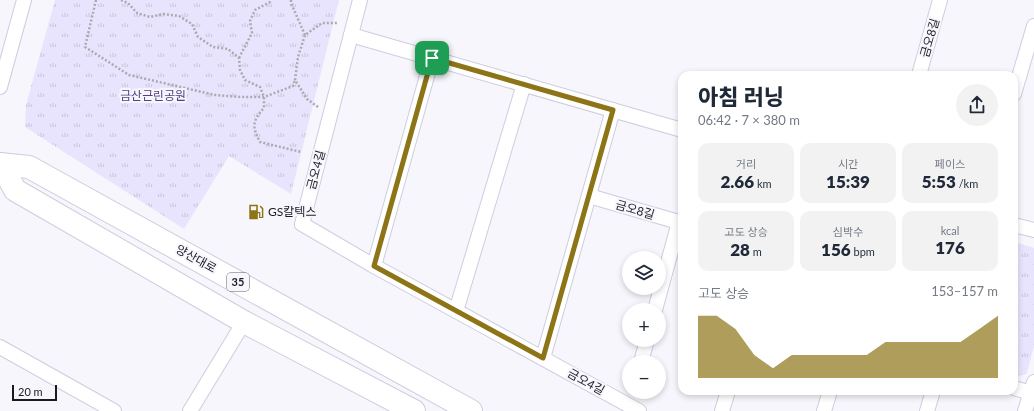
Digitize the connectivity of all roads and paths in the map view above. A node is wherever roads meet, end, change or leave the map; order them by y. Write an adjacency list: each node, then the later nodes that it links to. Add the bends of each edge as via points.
1 (24, 0): 18 (street)
2 (96, 0): 19 (path, via 85,46 129,75 215,95)
3 (121, 0): 12 (path, via 128,3 137,13 150,18 163,14 179,16 192,24 198,37 213,47 228,49)
4 (271, 0): 12 (path, via 255,10 250,21 252,33)
5 (291, 0): 10 (path)
6 (360, 0): 11 (street, 금오4길)
7 (940, 0): 14 (street, 금오8길)
8 (337, 23): 10 (path, via 322,23)
9 (1034, 26): 16 (street)
10 (305, 35): 15 (path, via 298,57)
11 (351, 35): 13 (street); 30 (street, 금오4길, via 302,224)
12 (239, 58): 19 (path, via 240,70 245,80 260,87)
13 (432, 58): 17 (street); 30 (street)
14 (920, 71)
15 (295, 80): 19 (path, via 293,86); 20 (path, via 307,99)
16 (1018, 80)
17 (524, 84): 21 (street); 32 (street)
18 (0, 87)
19 (264, 97): 23 (path, via 264,108 256,116 254,131 260,142)
20 (320, 108)
21 (613, 110): 22 (street); 25 (street)
22 (678, 129)
23 (301, 152)
24 (0, 164): 33 (main road, 양산대로 / 35, via 15,190); 45 (main road, 양산대로 / 35, via 29,167)
25 (589, 196): 26 (street, 금오8길); 35 (street)
26 (678, 222)
27 (1018, 225): 28 (street)
28 (1034, 230)
29 (678, 233): 31 (street)
30 (374, 266): 32 (street, 금오4길)
31 (657, 303)
32 (456, 311): 35 (street, 금오4길)
33 (244, 322): 43 (street); 44 (main road, 양산대로 / 35)
34 (0, 347): 42 (street)
35 (543, 358): 41 (street, 금오4길)
36 (1018, 388): 37 (street)
37 (1032, 388): 49 (street)
38 (727, 395): 46 (street)
39 (829, 395): 47 (street)
40 (932, 395): 48 (street)
41 (633, 403)
42 (114, 411)
43 (190, 411)
44 (414, 411)
45 (472, 411)
46 (722, 411)
47 (824, 411)
48 (927, 411)
49 (1025, 411)

